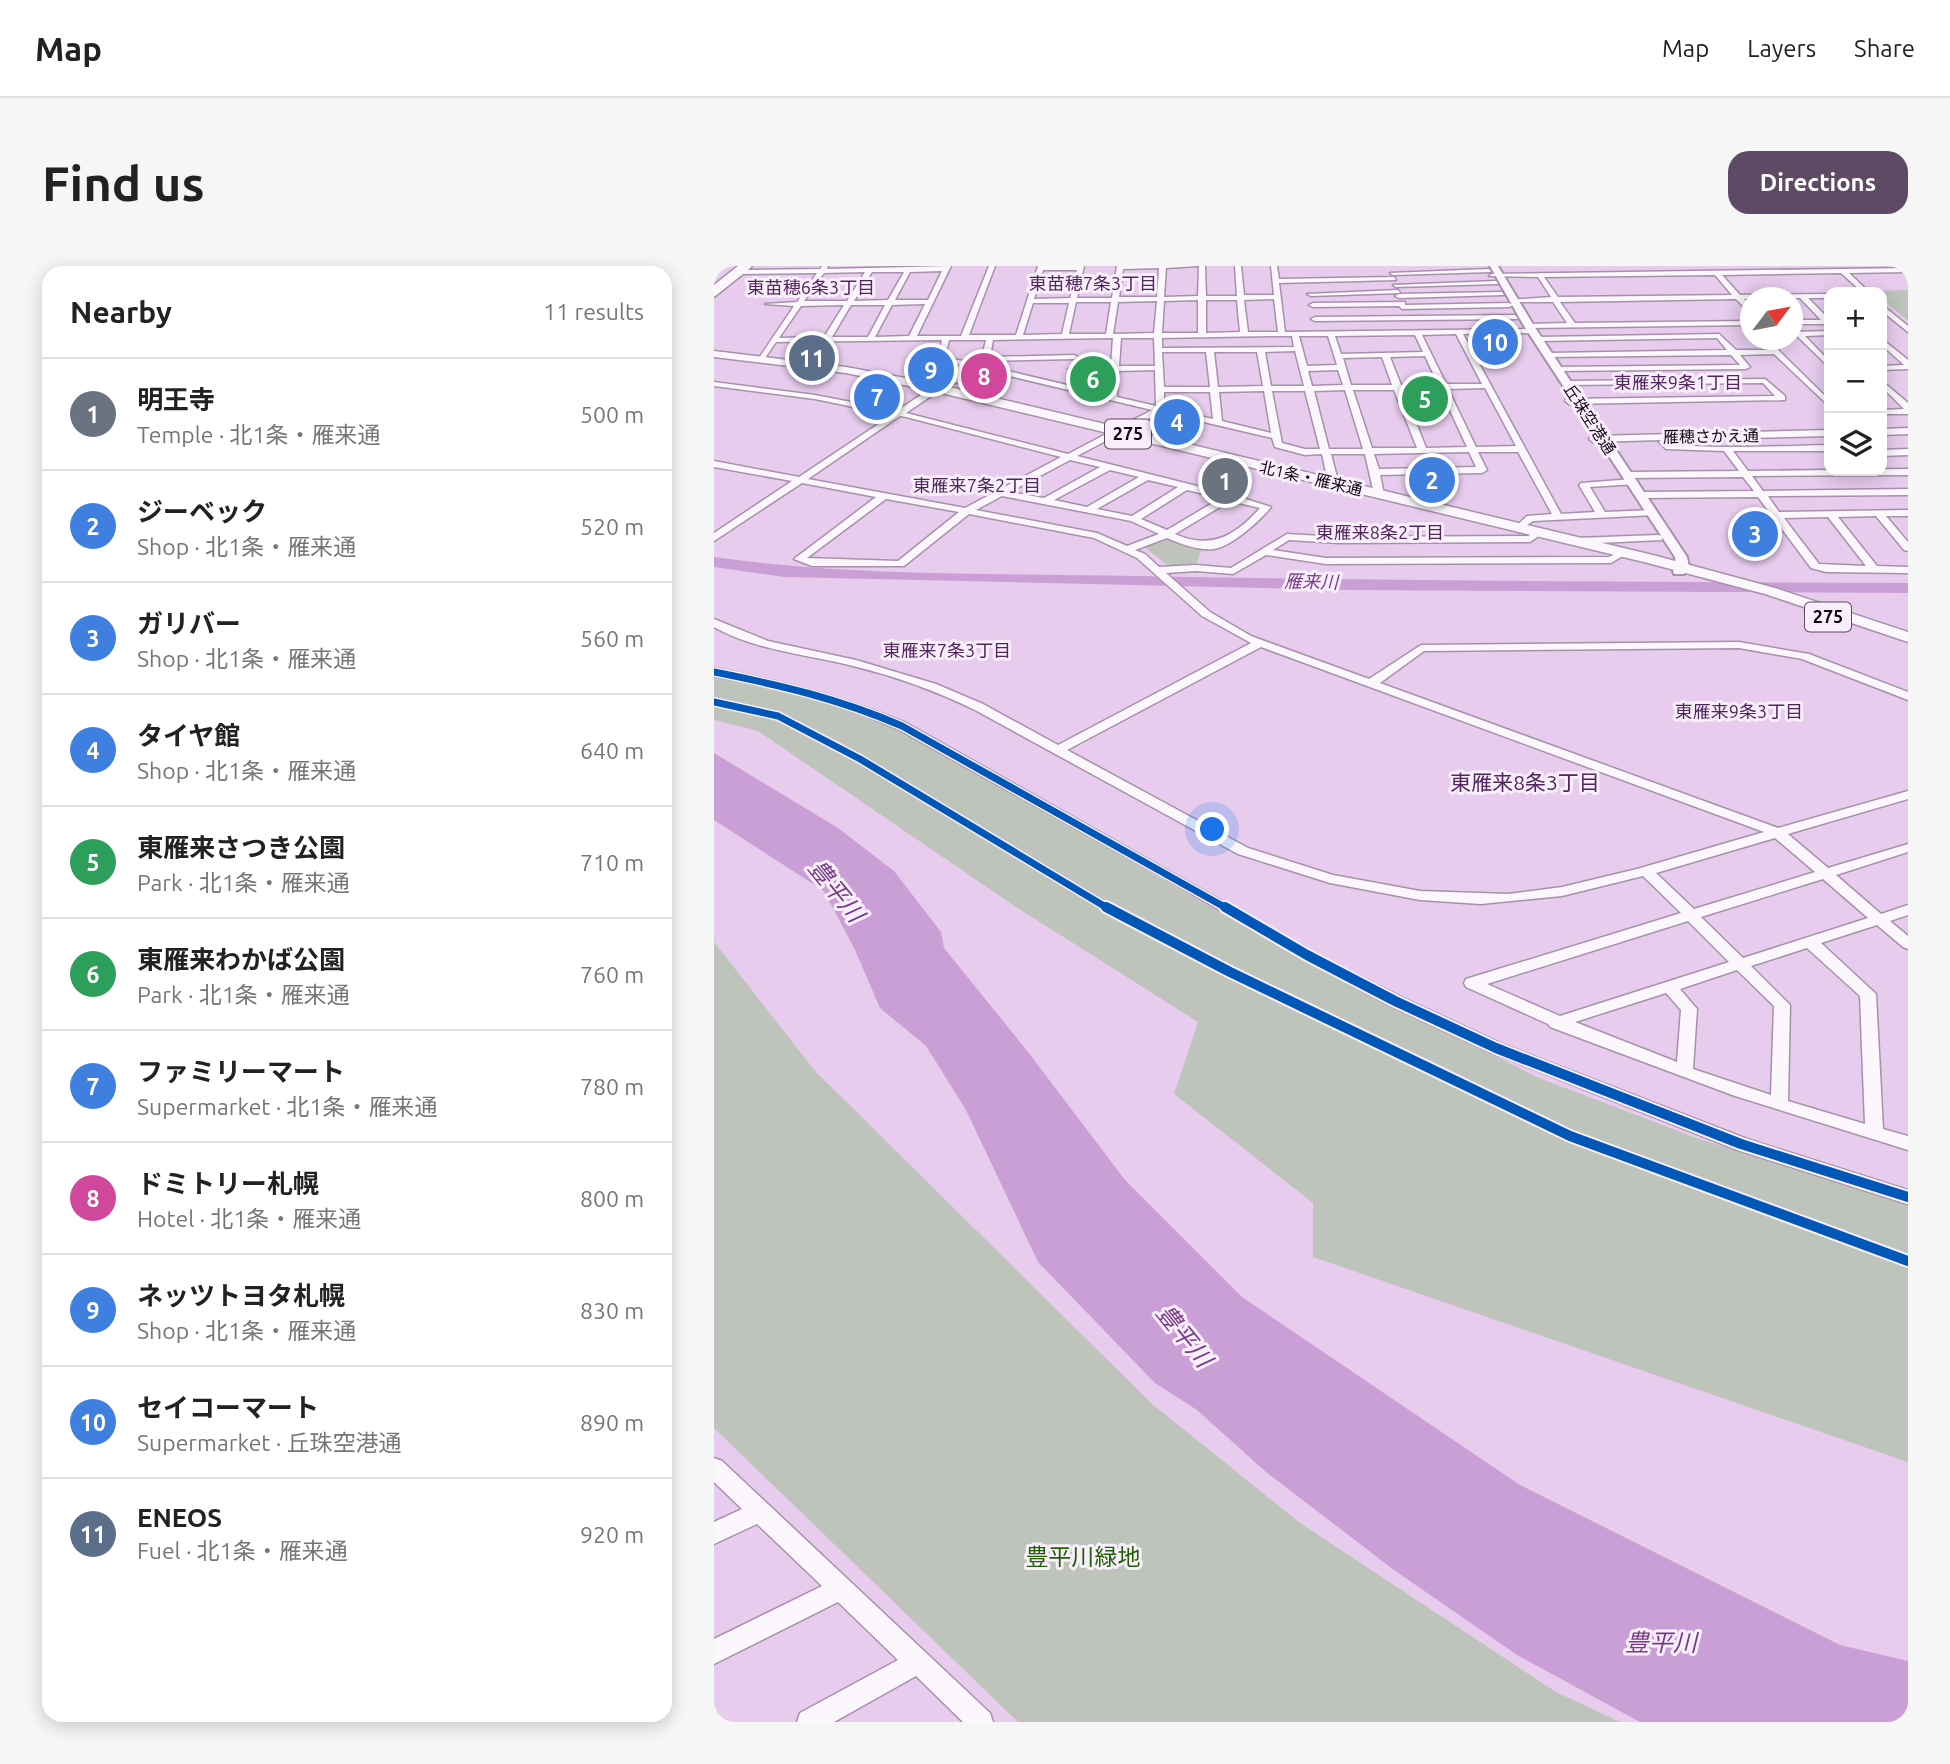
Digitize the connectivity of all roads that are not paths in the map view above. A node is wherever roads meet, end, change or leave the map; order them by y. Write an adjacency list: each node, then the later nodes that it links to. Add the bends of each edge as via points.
1 (725, 266): 45 (highway)
2 (992, 266): 109 (street)
3 (1163, 266): 4 (street); 18 (street); 62 (street)
4 (1195, 266)
5 (1202, 266): 59 (street)
6 (1238, 266): 55 (street)
7 (1274, 266): 42 (street)
8 (1309, 266): 43 (street)
9 (1354, 266): 39 (street)
10 (1572, 266): 36 (street)
11 (1704, 266): 31 (street)
12 (1730, 266): 32 (street)
13 (1775, 266): 28 (street)
14 (1822, 266): 25 (street)
15 (741, 267): 23 (street); 45 (highway)
16 (1040, 267): 17 (street); 67 (street)
17 (1080, 267): 66 (street)
18 (1120, 267): 61 (street)
19 (870, 268): 20 (street); 23 (street); 70 (street)
20 (909, 268): 21 (street); 68 (street)
21 (947, 268): 69 (street)
22 (1870, 268): 24 (street); 26 (street)
23 (824, 269): 73 (street)
24 (1908, 270)
25 (1829, 271): 26 (street); 29 (street)
26 (1843, 271): 48 (street)
27 (1747, 272): 28 (street); 32 (street); 40 (street)
28 (1783, 272): 29 (street); 41 (street)
29 (1811, 272): 38 (street)
30 (1493, 273): 35 (street); 49 (street); 49 (street); 52 (main road, 丘珠空港通); 71 (main road, 丘珠空港通)
31 (1715, 273): 32 (street); 33 (street); 58 (street)
32 (1738, 273)
33 (1672, 274): 34 (street); 44 (street)
34 (1634, 275): 37 (street); 60 (street)
35 (1541, 276): 36 (street); 63 (street)
36 (1575, 276): 37 (street); 64 (street)
37 (1604, 276): 65 (street)
38 (1818, 278)
39 (1357, 280): 43 (street); 49 (street)
40 (1754, 280)
41 (1791, 280)
42 (1276, 281): 43 (street); 56 (street)
43 (1310, 281): 51 (street)
44 (1678, 282)
45 (714, 284)
46 (1826, 285): 47 (street)
47 (1828, 287)
48 (1861, 287)
49 (1397, 288): 51 (street); 52 (street); 71 (street); 74 (street); 82 (street)
50 (1803, 293): 54 (street); 81 (street)
51 (1311, 294): 74 (street)
52 (1502, 294): 71 (main road, 丘珠空港通)
53 (1688, 295): 57 (street); 60 (street); 76 (street)
54 (1824, 295)
55 (1241, 297): 56 (street); 59 (street); 99 (street)
56 (1278, 297): 100 (street)
57 (1720, 297): 58 (street); 77 (street)
58 (1738, 297)
59 (1202, 298): 62 (street); 98 (street)
60 (1652, 298): 65 (street); 75 (street)
61 (1115, 299): 62 (street); 66 (street); 102 (street)
62 (1161, 299): 103 (street)
63 (1555, 299): 64 (street); 71 (street); 79 (street)
64 (1588, 299): 65 (street)
65 (1620, 299)
66 (1074, 300): 67 (street); 105 (street)
67 (1031, 301): 104 (street)
68 (889, 302): 69 (street); 70 (street); 112 (street)
69 (930, 302): 107 (street)
70 (849, 303): 73 (street); 114 (street)
71 (1511, 303): 90 (main road, 丘珠空港通)
72 (769, 304): 73 (street)
73 (799, 304): 113 (street)
74 (1313, 305): 83 (street)
75 (1658, 308)
76 (1694, 308)
77 (1729, 308)
78 (1578, 309): 79 (street)
79 (1562, 310): 87 (street)
80 (1887, 311): 89 (street)
81 (1824, 316)
82 (1405, 318): 83 (street); 90 (street); 93 (street)
83 (1315, 319): 95 (street)
84 (1803, 322): 85 (street)
85 (1824, 322)
86 (1887, 322): 89 (street)
87 (1571, 323): 88 (street); 90 (street)
88 (1740, 324)
89 (1905, 326): 92 (street)
90 (1528, 327): 91 (street); 111 (street); 129 (main road, 丘珠空港通); 166 (main road, 丘珠空港通)
91 (1460, 332): 93 (street); 153 (street)
92 (1894, 332)
93 (1413, 333): 96 (street); 125 (street)
94 (1824, 333): 97 (street)
95 (1317, 334): 96 (street); 101 (street)
96 (1331, 334): 130 (street)
97 (1803, 334)
98 (1202, 335): 99 (street); 103 (street)
99 (1244, 335): 100 (street)
100 (1282, 335): 101 (street)
101 (1295, 335): 117 (street)
102 (1113, 336): 103 (street); 106 (street); 139 (street)
103 (1158, 336): 118 (street)
104 (1020, 337): 105 (street); 110 (street)
105 (1065, 337): 106 (street)
106 (1077, 337): 131 (street)
107 (912, 338): 108 (street); 112 (street)
108 (946, 338): 109 (street); 135 (street, via 941,358)
109 (964, 338): 110 (street)
110 (990, 338): 135 (street)
111 (1629, 338): 123 (street, via 1719,336); 126 (street)
112 (870, 339): 114 (street)
113 (774, 340): 114 (street); 133 (street)
114 (827, 340)
115 (1803, 340): 120 (street)
116 (1260, 348): 117 (street); 119 (street); 158 (street)
117 (1299, 349): 144 (street)
118 (1160, 350): 119 (street); 140 (street)
119 (1210, 350): 161 (street)
120 (1816, 351): 121 (street); 134 (street)
121 (1824, 351)
122 (1777, 352): 123 (street); 146 (street)
123 (1734, 353): 126 (street); 145 (street, via 1746,366)
124 (714, 354): 133 (highway, 北1条・雁来通 / 275)
125 (1428, 354): 128 (street); 152 (street)
126 (1642, 354): 129 (street)
127 (1900, 354): 136 (street)
128 (1385, 355): 130 (street); 155 (street)
129 (1549, 355): 145 (main road, 丘珠空港通)
130 (1338, 356): 137 (street)
131 (1074, 357): 132 (street); 143 (street)
132 (1031, 358): 135 (street); 148 (street)
133 (760, 359): 156 (highway, 北1条・雁来通 / 275)
134 (1824, 361)
135 (984, 364): 148 (street); 156 (street)
136 (1908, 366): 142 (street)
137 (1342, 367): 144 (street); 154 (street)
138 (1824, 367): 141 (street)
139 (1116, 368): 140 (street); 143 (street); 163 (street)
140 (1159, 368): 162 (street)
141 (1818, 368)
142 (1887, 368)
143 (1072, 369): 157 (street)
144 (1304, 369): 159 (street)
145 (1558, 369): 150 (main road, 丘珠空港通)
146 (1794, 369): 147 (street); 165 (street)
147 (1807, 369)
148 (1027, 378): 157 (street)
149 (1669, 382): 150 (street); 164 (street); 164 (street, via 1765,380 1782,398)
150 (1567, 383): 166 (main road, 丘珠空港通)
151 (714, 384): 170 (street)
152 (1443, 386): 153 (street); 155 (street); 183 (street)
153 (1488, 386): 180 (street)
154 (1349, 387): 155 (street); 159 (street); 184 (street)
155 (1397, 387): 182 (street)
156 (937, 388): 170 (street); 173 (highway, 北1条・雁来通 / 275)
157 (1069, 388): 163 (street)
158 (1266, 388): 159 (street); 161 (street); 176 (street)
159 (1309, 388): 185 (street)
160 (1887, 388): 168 (street)
161 (1215, 389): 162 (street); 171 (street)
162 (1160, 390): 167 (street)
163 (1113, 399): 167 (street)
164 (1684, 399): 166 (street)
165 (1824, 399)
166 (1574, 401): 178 (main road, 丘珠空港通)
167 (1160, 410): 171 (street); 173 (street)
168 (1908, 410): 169 (street)
169 (1887, 412)
170 (898, 413): 188 (street); 199 (street)
171 (1218, 423): 176 (street)
172 (1908, 431): 174 (street)
173 (1117, 432): 188 (street); 201 (highway, 北1条・雁来通 / 275)
174 (1887, 432)
175 (1824, 433): 177 (street, 雁穂さかえ通)
176 (1275, 436): 185 (street, via 1278,445)
177 (1660, 437): 178 (street, 雁穂さかえ通); 181 (street, via 1666,446)
178 (1598, 439): 200 (main road, 丘珠空港通)
179 (1824, 448): 181 (street)
180 (1522, 449): 183 (street); 219 (street)
181 (1727, 449): 190 (street)
182 (1422, 450): 183 (street); 184 (street)
183 (1472, 450): 194 (street, via 1482,470)
184 (1369, 451): 185 (street); 194 (street)
185 (1325, 452): 201 (street, via 1332,477)
186 (1908, 452): 187 (street)
187 (1887, 453)
188 (1070, 457): 192 (street); 204 (street)
189 (1824, 462): 190 (street)
190 (1738, 464): 197 (street)
191 (715, 465): 199 (street)
192 (1108, 467): 198 (street); 210 (street)
193 (1887, 471): 196 (street)
194 (1375, 472): 205 (street)
195 (1824, 472): 197 (street)
196 (1908, 472)
197 (1747, 474): 200 (street); 206 (street)
198 (1149, 476): 202 (street); 211 (street)
199 (800, 479): 207 (street); 225 (street)
200 (1628, 480): 208 (main road, 丘珠空港通); 215 (main road, 丘珠空港通); 218 (street, via 1584,485)
201 (1329, 482): 205 (highway, 北1条・雁来通 / 275)
202 (1187, 486): 209 (street); 220 (street)
203 (1908, 492): 206 (street)
204 (1003, 493): 210 (street); 212 (street)
205 (1379, 494): 221 (highway, 北1条・雁来通 / 275)
206 (1762, 494): 208 (street); 217 (street)
207 (886, 495): 212 (street); 212 (street, via 799,559 900,564)
208 (1641, 495): 215 (main road, 丘珠空港通)
209 (1230, 497): 222 (street); 222 (street, via 1266,507 1252,523 1213,546 1187,543)
210 (1046, 501): 211 (street)
211 (1091, 508): 220 (street)
212 (968, 510): 231 (street, via 1071,530)
213 (1878, 513): 214 (street); 216 (street); 230 (street)
214 (1908, 513)
215 (1648, 514): 218 (street); 224 (main road, 丘珠空港通); 238 (main road, 丘珠空港通, via 1681,557)
216 (1831, 514): 217 (street); 239 (street)
217 (1778, 515): 239 (street, via 1818,568)
218 (1602, 516): 219 (street)
219 (1558, 517): 221 (street, via 1530,518)
220 (1133, 519): 222 (street)
221 (1518, 529): 223 (highway, 北1条・雁来通 / 275)
222 (1170, 533): 231 (street)
223 (1534, 536): 226 (street); 229 (highway, 北1条・雁来通 / 275); 233 (highway, 北1条・雁来通 / 275); 237 (street)
224 (1658, 537): 229 (street); 238 (main road, 丘珠空港通)
225 (714, 538)
226 (1467, 539): 228 (street); 235 (street)
227 (1339, 540): 228 (street); 232 (street, via 1287,537); 236 (street)
228 (1403, 540): 234 (street)
229 (1576, 541): 238 (highway, 北1条・雁来通 / 275)
230 (1908, 548)
231 (1128, 549): 241 (street)
232 (1266, 552): 236 (street); 241 (street, via 1233,571 1196,568)
233 (1619, 555): 237 (street, via 1611,561); 238 (highway, 北1条・雁来通 / 275)
234 (1406, 560): 235 (street); 236 (street)
235 (1471, 560): 237 (street)
236 (1342, 561)
237 (1537, 562)
238 (1673, 567): 242 (highway, 北1条・雁来通 / 275); 243 (highway, 北1条・雁来通 / 275)
239 (1874, 570): 240 (street)
240 (1908, 570)
241 (1161, 572): 247 (street, via 1215,621)
242 (1731, 580): 244 (highway, 北1条・雁来通 / 275)
243 (1748, 591): 248 (highway, 北1条・雁来通 / 275)
244 (1770, 591): 246 (highway, 北1条・雁来通 / 275)
245 (714, 622): 252 (street, via 752,640 924,682)
246 (1908, 637)
247 (1260, 643): 250 (street); 252 (street)
248 (1908, 646)
249 (714, 672): 270 (street, via 853,705 902,726 1307,955 1496,1048 1741,1144)
250 (1370, 684): 251 (street, via 1421,648 1740,645 1805,656); 254 (street)
251 (1908, 696)
252 (1058, 750): 256 (street, via 1243,851 1327,879 1428,897 1483,899 1571,889)
253 (1908, 795): 254 (street)
254 (1778, 833): 256 (street); 257 (street)
255 (1908, 848): 257 (street)
256 (1646, 871): 259 (street)
257 (1825, 874): 259 (street); 260 (street)
258 (1908, 909): 260 (street)
259 (1691, 914): 263 (street); 265 (street, via 1472,983)
260 (1879, 919): 261 (street); 262 (street)
261 (1810, 942): 263 (street); 268 (street, via 1868,994)
262 (1908, 944)
263 (1741, 962): 264 (street); 267 (street, via 1782,1005)
264 (1669, 986): 265 (street); 266 (street, via 1689,1009)
265 (1556, 1023): 266 (street)
266 (1685, 1071): 267 (street)
267 (1779, 1104): 268 (street)
268 (1874, 1133): 269 (street)
269 (1908, 1143)
270 (1908, 1197)
271 (714, 1468): 272 (street)
272 (760, 1512): 273 (street); 274 (street)
273 (714, 1533)
274 (842, 1588): 275 (street); 276 (street)
275 (714, 1652)
276 (918, 1662): 277 (street); 278 (street)
277 (810, 1722)
278 (981, 1722)

